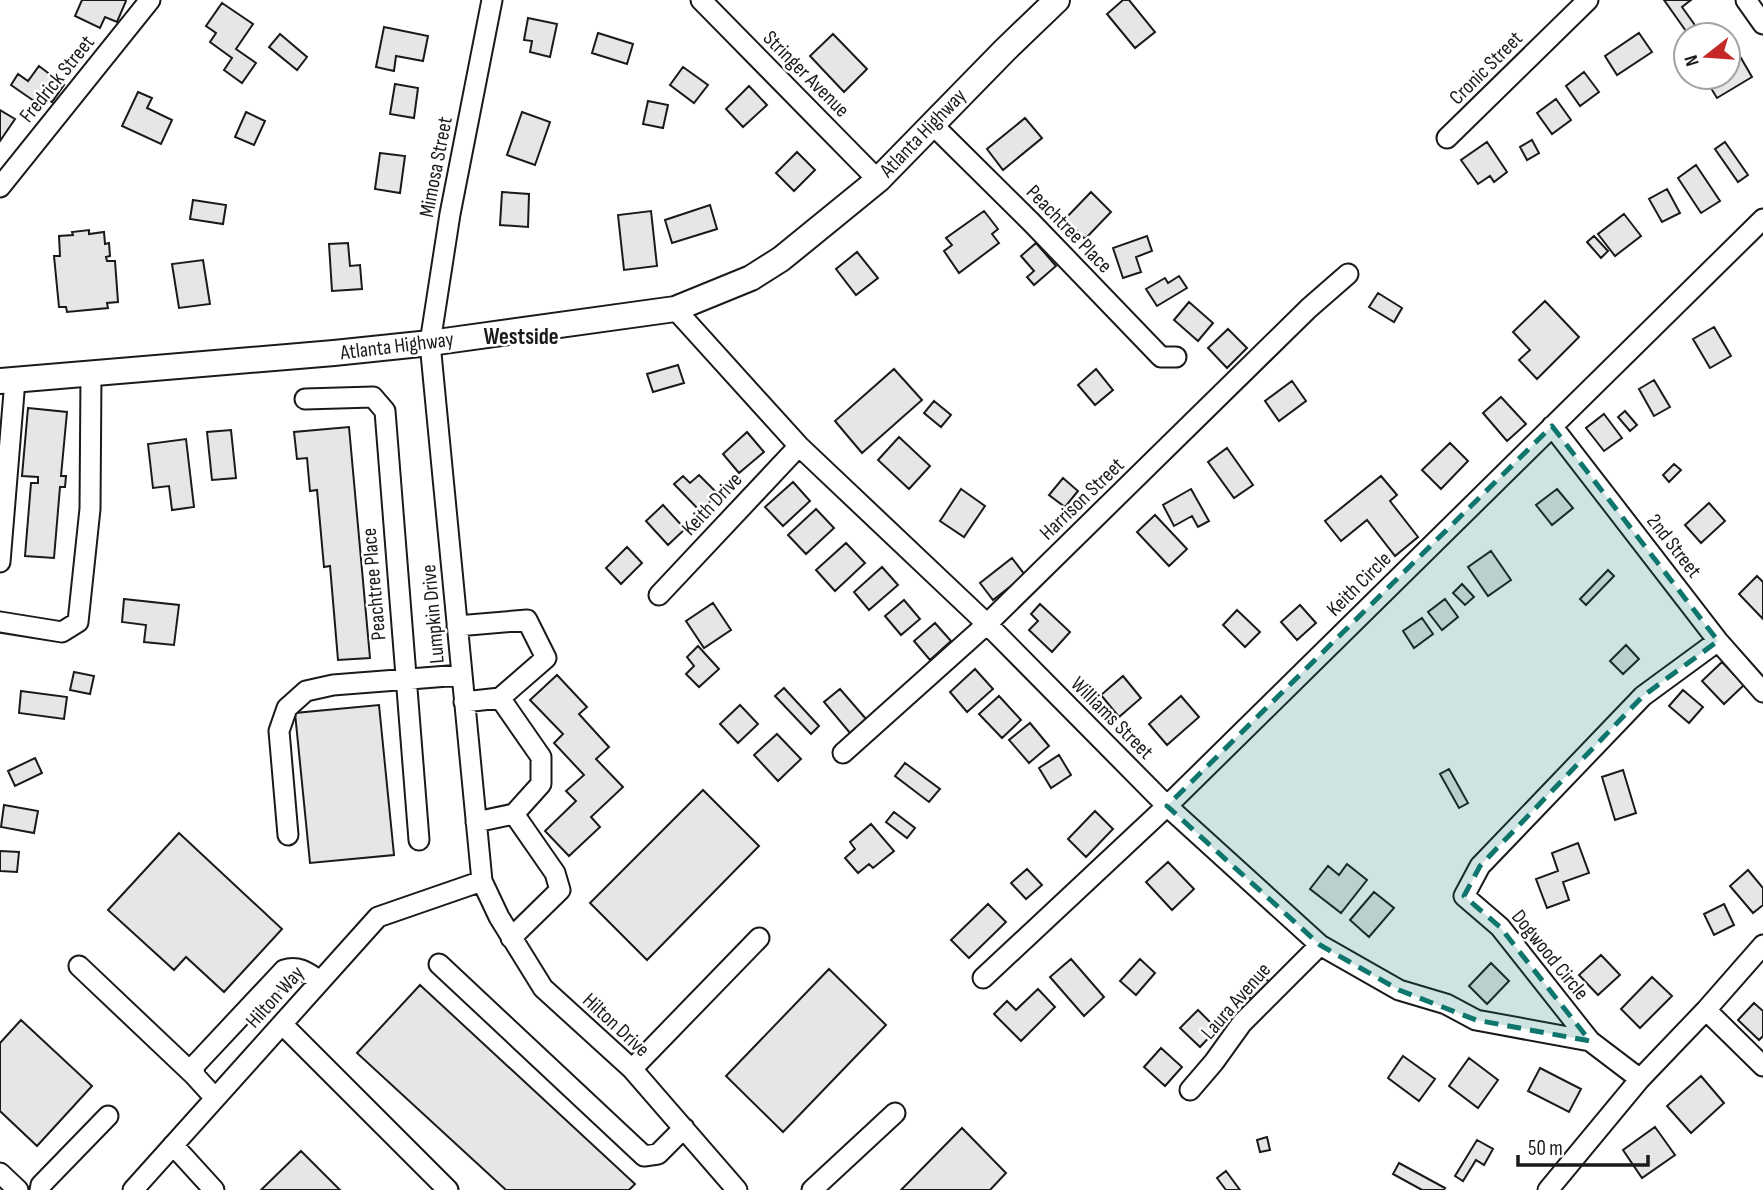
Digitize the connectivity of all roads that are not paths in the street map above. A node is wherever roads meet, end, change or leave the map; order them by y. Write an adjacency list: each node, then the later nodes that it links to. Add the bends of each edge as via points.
1 (150, 0): 11 (street, Fredrick Street)
2 (492, 0): 15 (street, Mimosa Street)
3 (701, 0): 10 (street, Stringer Avenue)
4 (1588, 0): 9 (street, Cronic Street)
5 (1746, 0): 7 (street)
6 (1047, 4): 8 (main road, Atlanta Highway)
7 (1763, 24)
8 (932, 124): 10 (main road, Atlanta Highway); 16 (street, Peachtree Place, via 1161,357)
9 (1447, 138)
10 (878, 180): 14 (main road, Atlanta Highway, via 781,259 751,278)
11 (0, 187)
12 (1763, 219): 20 (street, Keith Circle)
13 (1348, 274): 25 (street, Harrison Street)
14 (675, 309): 15 (main road, Atlanta Highway); 21 (street, Williams Street)
15 (429, 343): 17 (main road, Atlanta Highway); 26 (street, Lumpkin Drive)
16 (1176, 357)
17 (91, 374): 18 (main road, Atlanta Highway); 24 (street, via 90,509 78,622 62,632)
18 (8, 381): 22 (street)
19 (305, 399): 29 (street, Peachtree Place, via 373,397 385,411)
20 (1552, 426): 27 (street, 2nd Street); 34 (street, Keith Circle)
21 (799, 446): 23 (street, Keith Drive); 25 (street, Williams Street)
22 (0, 562)
23 (659, 595)
24 (0, 622)
25 (987, 624): 33 (street, Harrison Street); 34 (street, Williams Street)
26 (457, 626): 28 (street, Lumpkin Drive); 31 (street, via 527,620 546,658)
27 (1718, 641): 30 (street, 2nd Street); 50 (street, Dogwood Circle, via 1643,696 1480,866 1464,896 1500,927)
28 (461, 675): 29 (street); 32 (street, Lumpkin Drive)
29 (405, 680): 37 (street, via 306,691 287,708 279,731); 38 (street, Peachtree Place)
30 (1763, 692)
31 (500, 698): 32 (street); 35 (street, via 541,757 541,784)
32 (464, 702): 36 (street, Lumpkin Drive)
33 (844, 753)
34 (1167, 806): 43 (street, Williams Street); 46 (street, Keith Circle)
35 (514, 814): 36 (street); 40 (street, via 555,873 560,890)
36 (476, 822): 39 (street, Lumpkin Drive)
37 (288, 835)
38 (419, 840)
39 (482, 881): 40 (street, Hilton Drive); 47 (street, Hilton Way, via 378,917)
40 (512, 938): 52 (street, Hilton Drive, via 542,988)
41 (760, 938): 52 (street)
42 (1763, 944): 48 (street)
43 (1320, 945): 50 (street, Williams Street, via 1399,990 1446,1004 1476,1020); 55 (street, Laura Avenue, via 1242,1023)
44 (439, 964): 59 (street, via 644,1156 658,1154)
45 (79, 966): 53 (street)
46 (983, 978)
47 (320, 981): 49 (street, Hilton Way); 53 (street, via 303,970 284,970 195,1065)
48 (1706, 1010): 51 (street); 54 (street)
49 (282, 1024): 56 (street, Hilton Way); 66 (street)
50 (1590, 1041): 54 (street, Dogwood Circle)
51 (1763, 1066)
52 (632, 1069): 59 (street, Hilton Drive)
53 (194, 1075): 56 (street)
54 (1640, 1079): 69 (street)
55 (1190, 1090)
56 (215, 1098): 60 (street, Hilton Way)
57 (895, 1113): 68 (street)
58 (108, 1116): 63 (street)
59 (684, 1128): 67 (street, Hilton Drive)
60 (173, 1145): 64 (street, Hilton Way); 65 (street)
61 (0, 1173): 62 (street)
62 (18, 1190)
63 (40, 1190)
64 (133, 1190)
65 (214, 1190)
66 (448, 1190)
67 (737, 1190)
68 (812, 1190)
69 (1548, 1190)

